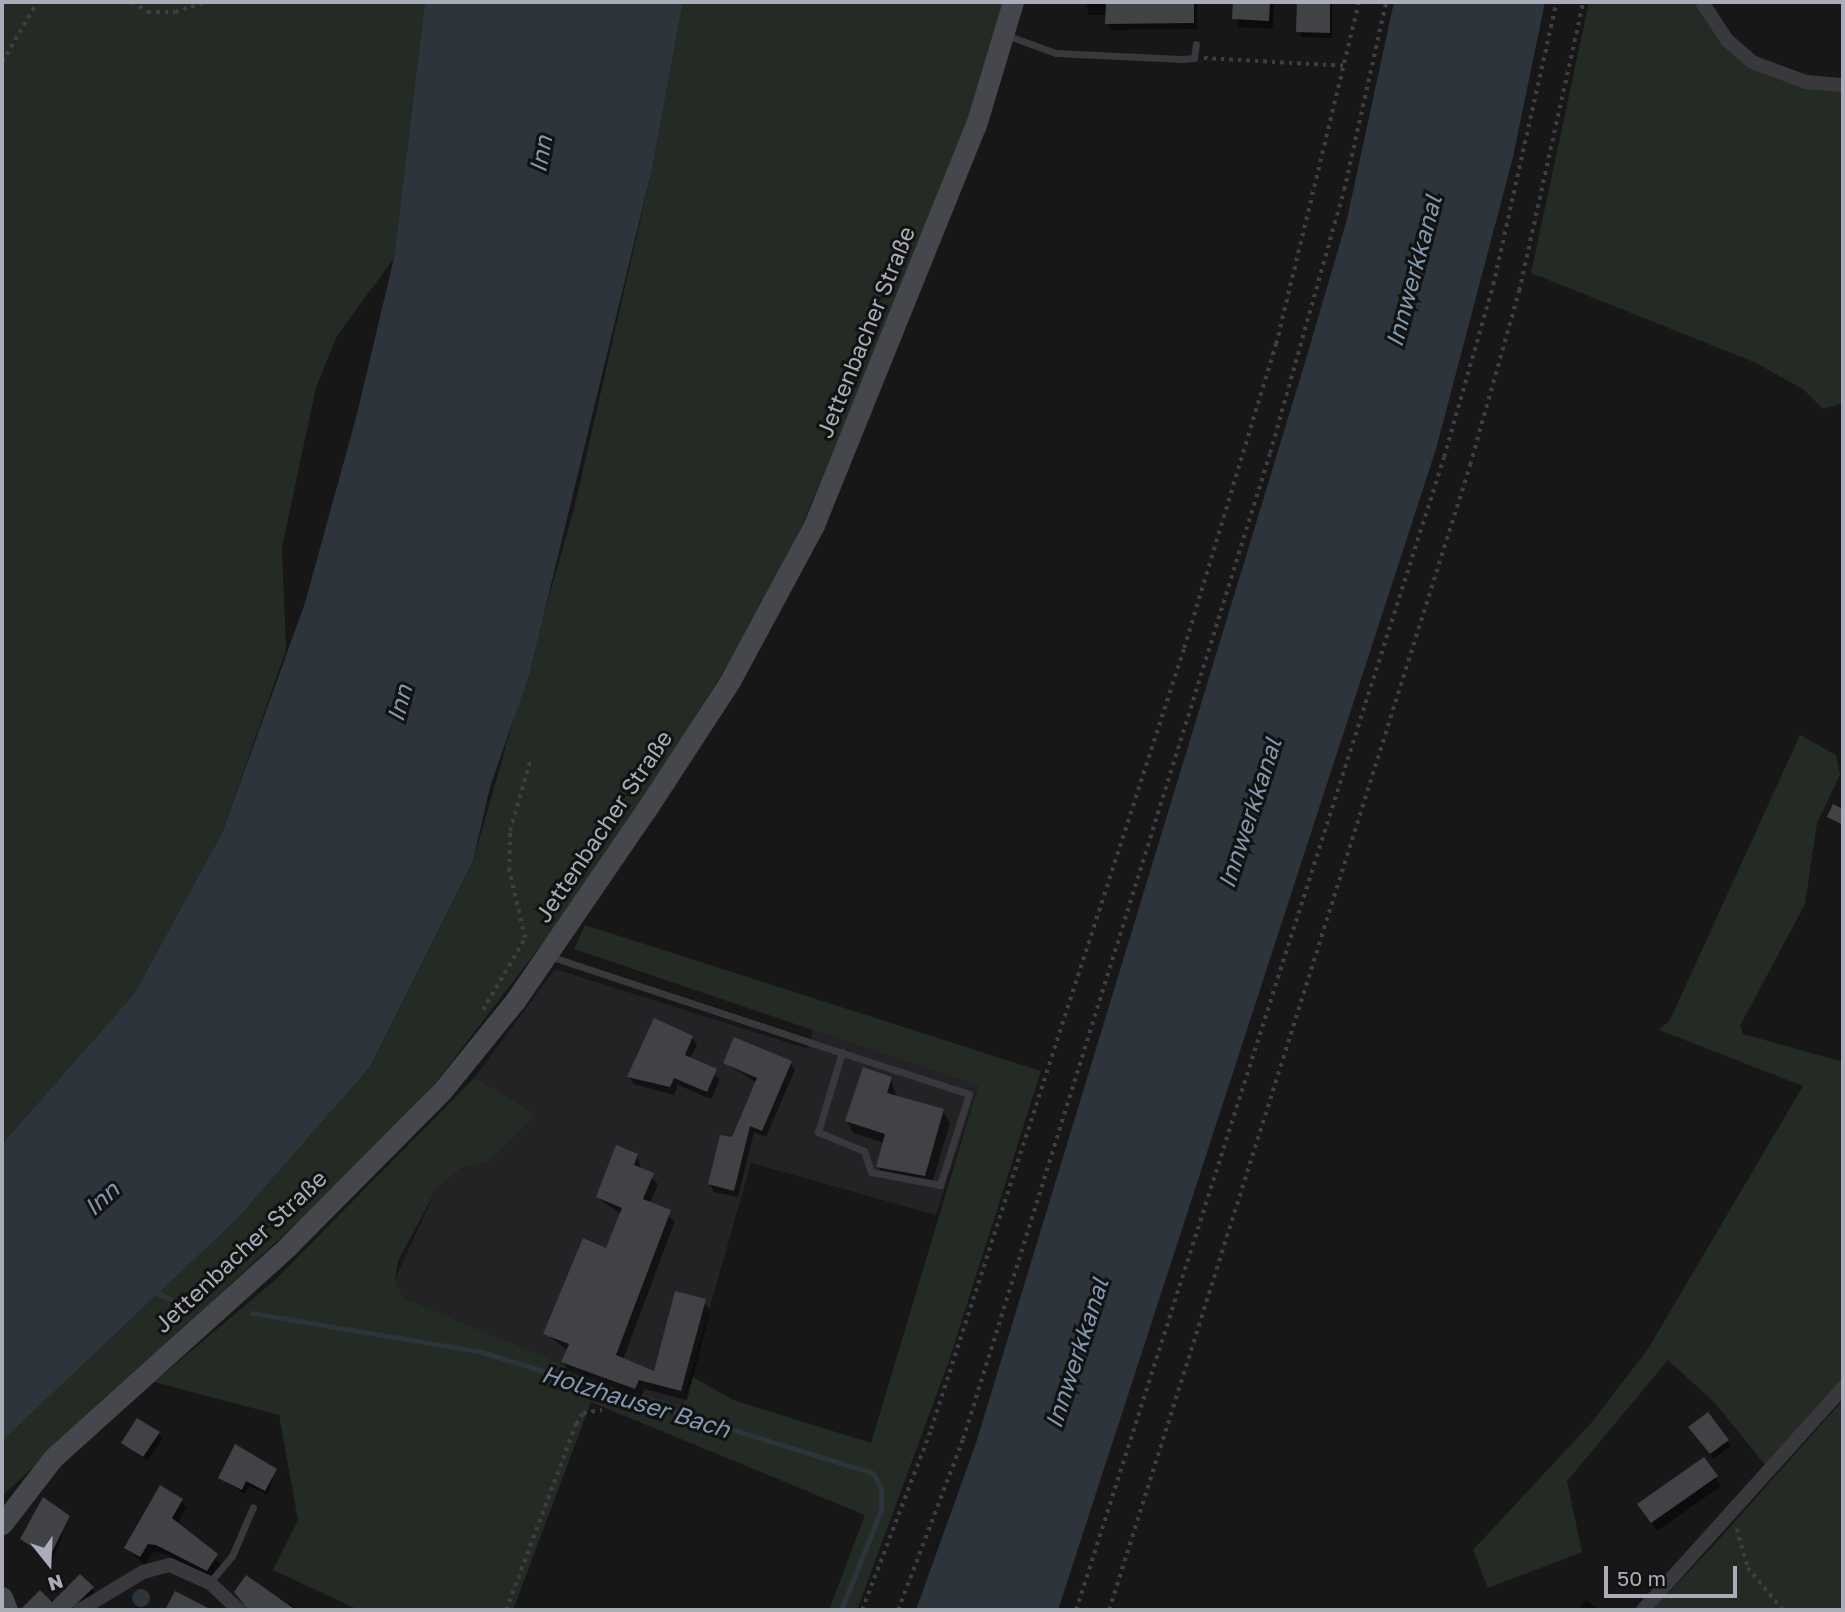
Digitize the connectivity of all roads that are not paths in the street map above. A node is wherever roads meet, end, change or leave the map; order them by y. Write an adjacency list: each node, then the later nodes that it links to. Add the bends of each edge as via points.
1 (1013, 2): 3 (street, Jettenbacher Straße)
2 (1702, 2): 5 (street, via 1727,40 1752,62 1798,80)
3 (1006, 35): 4 (lane, via 1056,53 1194,58); 6 (street, Jettenbacher Straße, via 951,189 814,525 730,681)
4 (1196, 44)
5 (1843, 85)
6 (548, 956): 7 (lane); 10 (street, Jettenbacher Straße, via 496,1025 401,1135 53,1458)
7 (842, 1052): 7 (lane, via 969,1094 940,1185 871,1172 864,1151 818,1132)
8 (1843, 1388): 16 (street)
9 (253, 1507): 11 (lane, via 232,1556)
10 (2, 1524)
11 (210, 1583): 13 (street, via 179,1566 158,1566); 15 (street)
12 (2, 1597): 14 (street)
13 (88, 1608)
14 (6, 1610)
15 (239, 1610)
16 (1643, 1610)

